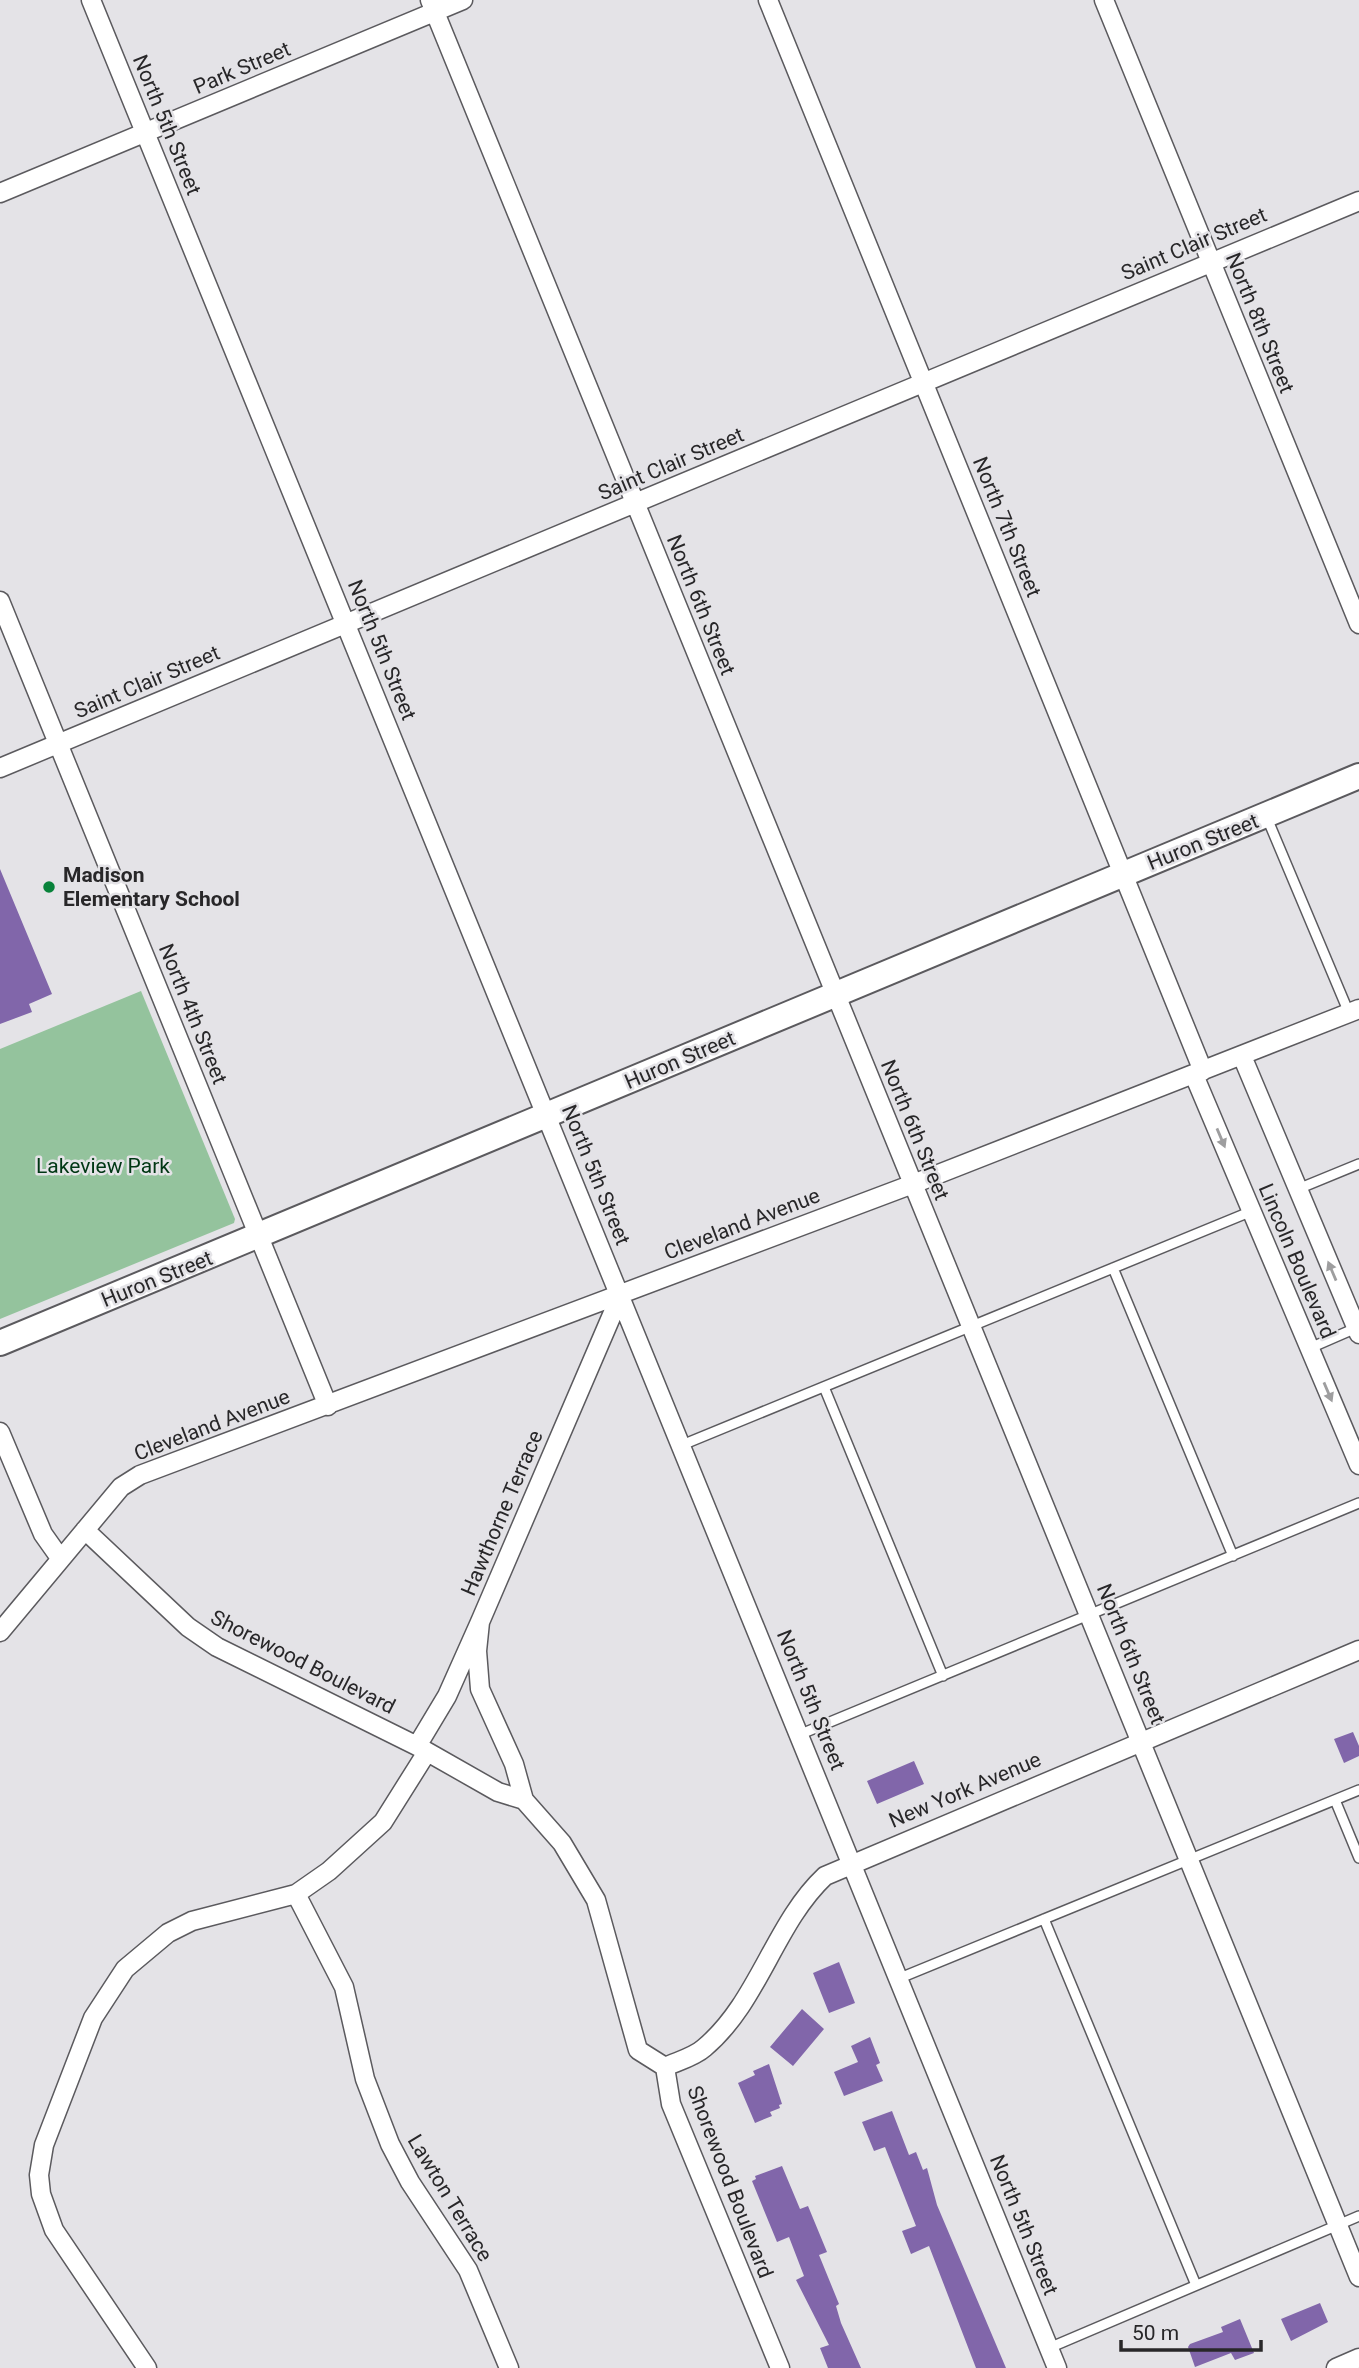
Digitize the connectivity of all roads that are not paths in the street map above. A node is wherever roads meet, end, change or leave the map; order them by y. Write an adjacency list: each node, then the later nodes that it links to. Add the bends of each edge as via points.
1 (91, 0): 6 (street, North 5th Street)
2 (463, 0): 5 (street, Park Street)
3 (768, 0): 10 (street, North 7th Street)
4 (1104, 0): 9 (street, North 8th Street)
5 (433, 6): 6 (street, Park Street); 11 (street, North 6th Street)
6 (145, 132): 7 (street, Park Street); 13 (street, North 5th Street)
7 (0, 193)
8 (1359, 201): 9 (street, Saint Clair Street)
9 (1211, 261): 10 (street, Saint Clair Street); 14 (street, North 8th Street)
10 (924, 383): 11 (street, Saint Clair Street); 19 (street, North 7th Street)
11 (635, 504): 13 (street, Saint Clair Street); 20 (street, North 6th Street)
12 (0, 601): 15 (street, North 4th Street)
13 (346, 622): 15 (street, Saint Clair Street); 24 (street, North 5th Street)
14 (1359, 624)
15 (59, 744): 16 (street, Saint Clair Street); 29 (street, North 4th Street)
16 (0, 768)
17 (1359, 776): 18 (street, Huron Street)
18 (1266, 816): 19 (street, Huron Street); 21 (lane)
19 (1124, 875): 20 (street, Huron Street); 23 (street, North 7th Street)
20 (836, 995): 24 (street, Huron Street); 26 (street, North 6th Street)
21 (1354, 1011): 22 (street, Cleveland Avenue)
22 (1242, 1056): 23 (street, Cleveland Avenue); 27 (street, Lincoln Boulevard)
23 (1199, 1073): 26 (street, Cleveland Avenue); 28 (street, Lincoln Boulevard, one-way to 28)
24 (547, 1116): 29 (street, Huron Street); 31 (street, North 5th Street)
25 (1359, 1164): 27 (lane)
26 (912, 1184): 31 (street, Cleveland Avenue); 32 (street, North 6th Street)
27 (1298, 1189): 33 (street, Lincoln Boulevard, one-way to 27)
28 (1252, 1211): 30 (lane); 35 (street, Lincoln Boulevard)
29 (260, 1237): 34 (street, Huron Street); 37 (street, North 4th Street)
30 (1112, 1268): 32 (lane); 43 (lane)
31 (621, 1294): 37 (street, Cleveland Avenue); 39 (street, North 5th Street); 46 (street, Hawthorne Terrace)
32 (972, 1327): 36 (lane); 45 (street, North 6th Street)
33 (1358, 1331): 35 (lane)
34 (0, 1343)
35 (1310, 1348): 40 (street, Lincoln Boulevard, one-way to 40)
36 (824, 1387): 39 (lane); 49 (lane)
37 (328, 1406): 42 (street, Cleveland Avenue, via 140,1475 121,1487)
38 (0, 1432): 44 (street, via 43,1534)
39 (682, 1445): 50 (street, North 5th Street)
40 (1359, 1465)
41 (1359, 1503): 43 (lane)
42 (85, 1530): 44 (street, Cleveland Avenue); 52 (street, Shorewood Boulevard, via 188,1627 217,1647)
43 (1233, 1556): 45 (lane)
44 (60, 1558): 47 (street, Cleveland Avenue)
45 (1091, 1615): 49 (lane); 51 (street, North 6th Street)
46 (480, 1622): 52 (street, Hawthorne Terrace); 54 (street, Shorewood Boulevard, via 480,1689 514,1764)
47 (0, 1632)
48 (1359, 1650): 51 (street, New York Avenue)
49 (943, 1676): 50 (lane)
50 (801, 1734): 58 (street, North 5th Street)
51 (1143, 1741): 57 (street, North 6th Street); 58 (street, New York Avenue)
52 (422, 1749): 54 (street, Shorewood Boulevard, via 498,1791); 59 (street, Hawthorne Terrace, via 383,1822 359,1847)
53 (1359, 1790): 55 (lane)
54 (524, 1800): 62 (street, Shorewood Boulevard, via 562,1843 596,1900 638,2050)
55 (1335, 1800): 56 (lane); 57 (lane)
56 (1359, 1858)
57 (1190, 1860): 60 (lane); 64 (street, North 6th Street)
58 (853, 1861): 61 (street, North 5th Street); 62 (street, New York Avenue, via 825,1876 806,1894 729,2024 702,2050)
59 (296, 1894): 69 (street, Hawthorne Terrace, via 192,1921 157,1941 125,1969 93,2018 44,2145 39,2175 50,2221); 70 (street, Lawton Terrace, via 344,1987 365,2079 390,2144 468,2270)
60 (1044, 1919): 61 (lane); 66 (lane)
61 (900, 1978): 67 (street, North 5th Street)
62 (665, 2067): 71 (street, Shorewood Boulevard, via 671,2104)
63 (1359, 2217): 64 (lane)
64 (1338, 2225): 65 (street, North 6th Street); 66 (lane)
65 (1359, 2277)
66 (1196, 2285): 67 (lane)
67 (1049, 2348): 72 (street, North 5th Street)
68 (1359, 2358): 73 (street)
69 (147, 2368)
70 (509, 2368)
71 (780, 2368)
72 (1057, 2368)
73 (1336, 2368)

